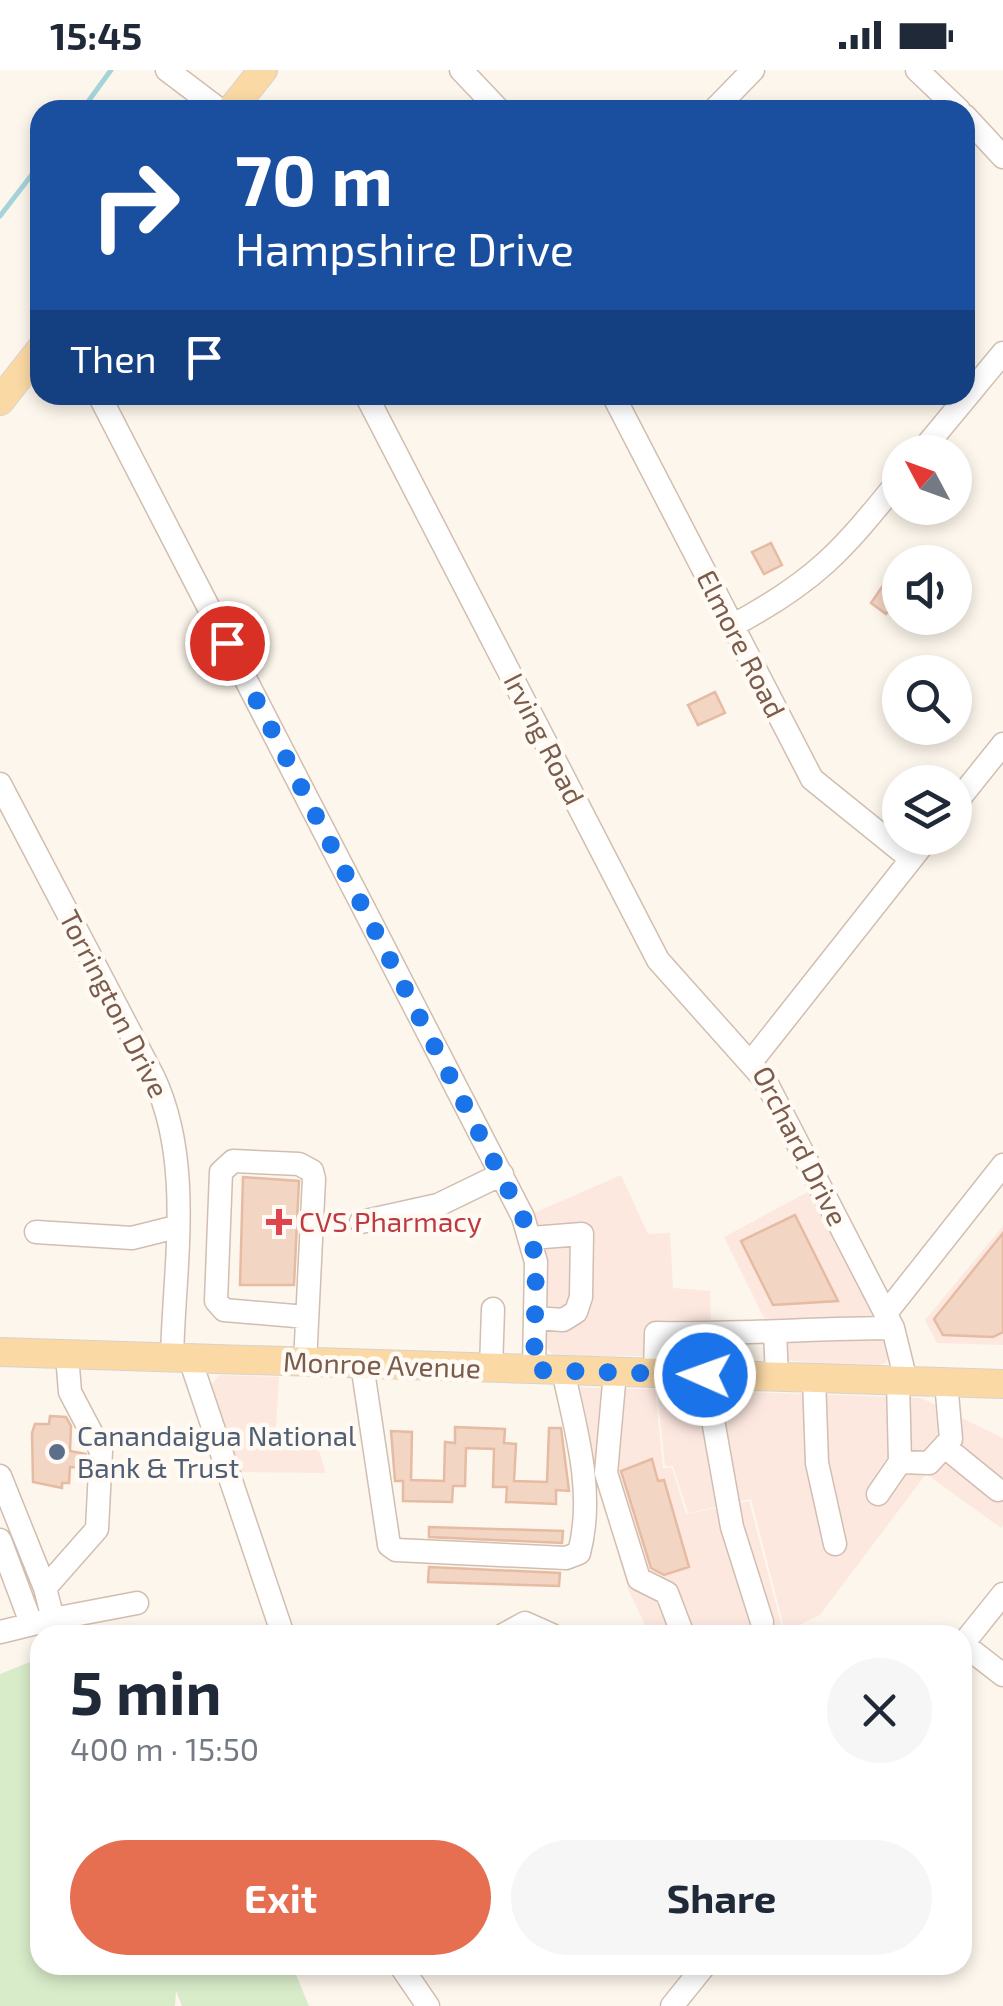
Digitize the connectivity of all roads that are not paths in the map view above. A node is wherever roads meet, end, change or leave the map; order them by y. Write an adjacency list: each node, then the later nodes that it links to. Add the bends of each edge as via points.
1 (167, 70): 6 (street)
2 (263, 70): 7 (main road)
3 (461, 70): 8 (street)
4 (753, 70): 9 (street)
5 (917, 70): 10 (street)
6 (207, 100)
7 (240, 100)
8 (490, 100)
9 (724, 100)
10 (948, 100)
11 (975, 127): 12 (street)
12 (1003, 157)
13 (1003, 353): 15 (street)
14 (30, 363): 16 (main road)
15 (975, 378)
16 (0, 401)
17 (105, 405): 33 (street)
18 (371, 405): 29 (street, Irving Road, via 658,960)
19 (619, 405): 23 (street, Elmore Road)
20 (946, 405): 21 (street)
21 (930, 435)
22 (882, 500): 23 (street, via 828,565)
23 (732, 626): 28 (street, Elmore Road, via 812,779)
24 (1003, 744): 25 (street)
25 (972, 783)
26 (0, 784): 31 (street, Torrington Drive, via 162,1096)
27 (914, 855): 28 (street, Orchard Drive)
28 (911, 859): 29 (street, Orchard Drive)
29 (751, 1062): 41 (street, Orchard Drive)
30 (1003, 1165): 41 (street)
31 (177, 1170): 32 (street); 35 (street, Torrington Drive)
32 (221, 1172): 39 (street, via 219,1306); 39 (street, via 234,1161 299,1164 312,1171)
33 (502, 1174): 34 (street, via 438,1205); 37 (street)
34 (361, 1222)
35 (176, 1227): 36 (street, via 132,1238); 46 (street, Torrington Drive)
36 (36, 1232)
37 (532, 1238): 40 (street); 40 (street, via 582,1234 576,1312 563,1320)
38 (493, 1309): 49 (street)
39 (307, 1317): 47 (street)
40 (534, 1318): 50 (street)
41 (890, 1321): 42 (street); 57 (street, Orchard Drive)
42 (775, 1332): 43 (street); 55 (street)
43 (724, 1335): 53 (street, via 656,1333); 54 (street)
44 (0, 1352): 45 (main road, Monroe Avenue)
45 (67, 1354): 46 (main road, Monroe Avenue); 67 (street, via 70,1392 101,1451 97,1529)
46 (181, 1358): 47 (main road, Monroe Avenue); 72 (street)
47 (305, 1363): 48 (main road, Monroe Avenue)
48 (362, 1364): 49 (main road, Monroe Avenue); 51 (street, via 389,1545 566,1558 580,1553 586,1529 582,1454)
49 (492, 1369): 50 (main road, Monroe Avenue)
50 (534, 1370): 51 (main road, Monroe Avenue)
51 (563, 1370): 52 (main road, Monroe Avenue)
52 (616, 1372): 53 (main road, Monroe Avenue); 73 (street, via 606,1473 639,1579 667,1593)
53 (655, 1374): 54 (main road, Monroe Avenue)
54 (714, 1375): 55 (main road, Monroe Avenue); 71 (street, via 732,1527)
55 (777, 1377): 56 (main road, Monroe Avenue)
56 (814, 1378): 57 (main road, Monroe Avenue); 66 (street, via 817,1463)
57 (902, 1381): 58 (main road, Monroe Avenue); 61 (street, Orchard Drive)
58 (946, 1382): 59 (main road, Monroe Avenue); 60 (street, via 951,1439)
59 (1003, 1384)
60 (945, 1447): 61 (street, via 928,1463); 63 (street)
61 (900, 1462): 64 (street)
62 (0, 1476): 67 (street)
63 (998, 1490)
64 (878, 1494)
65 (0, 1540): 70 (street)
66 (835, 1544)
67 (45, 1588): 70 (street)
68 (1003, 1594): 75 (street)
69 (137, 1603): 70 (street)
70 (42, 1621): 74 (street)
71 (762, 1622)
72 (280, 1625)
73 (679, 1625)
74 (0, 1632)
75 (972, 1633)
76 (972, 1651): 77 (street)
77 (1003, 1676)
78 (407, 1975): 80 (street)
79 (697, 1975): 81 (street)
80 (428, 2006)
81 (672, 2006)

